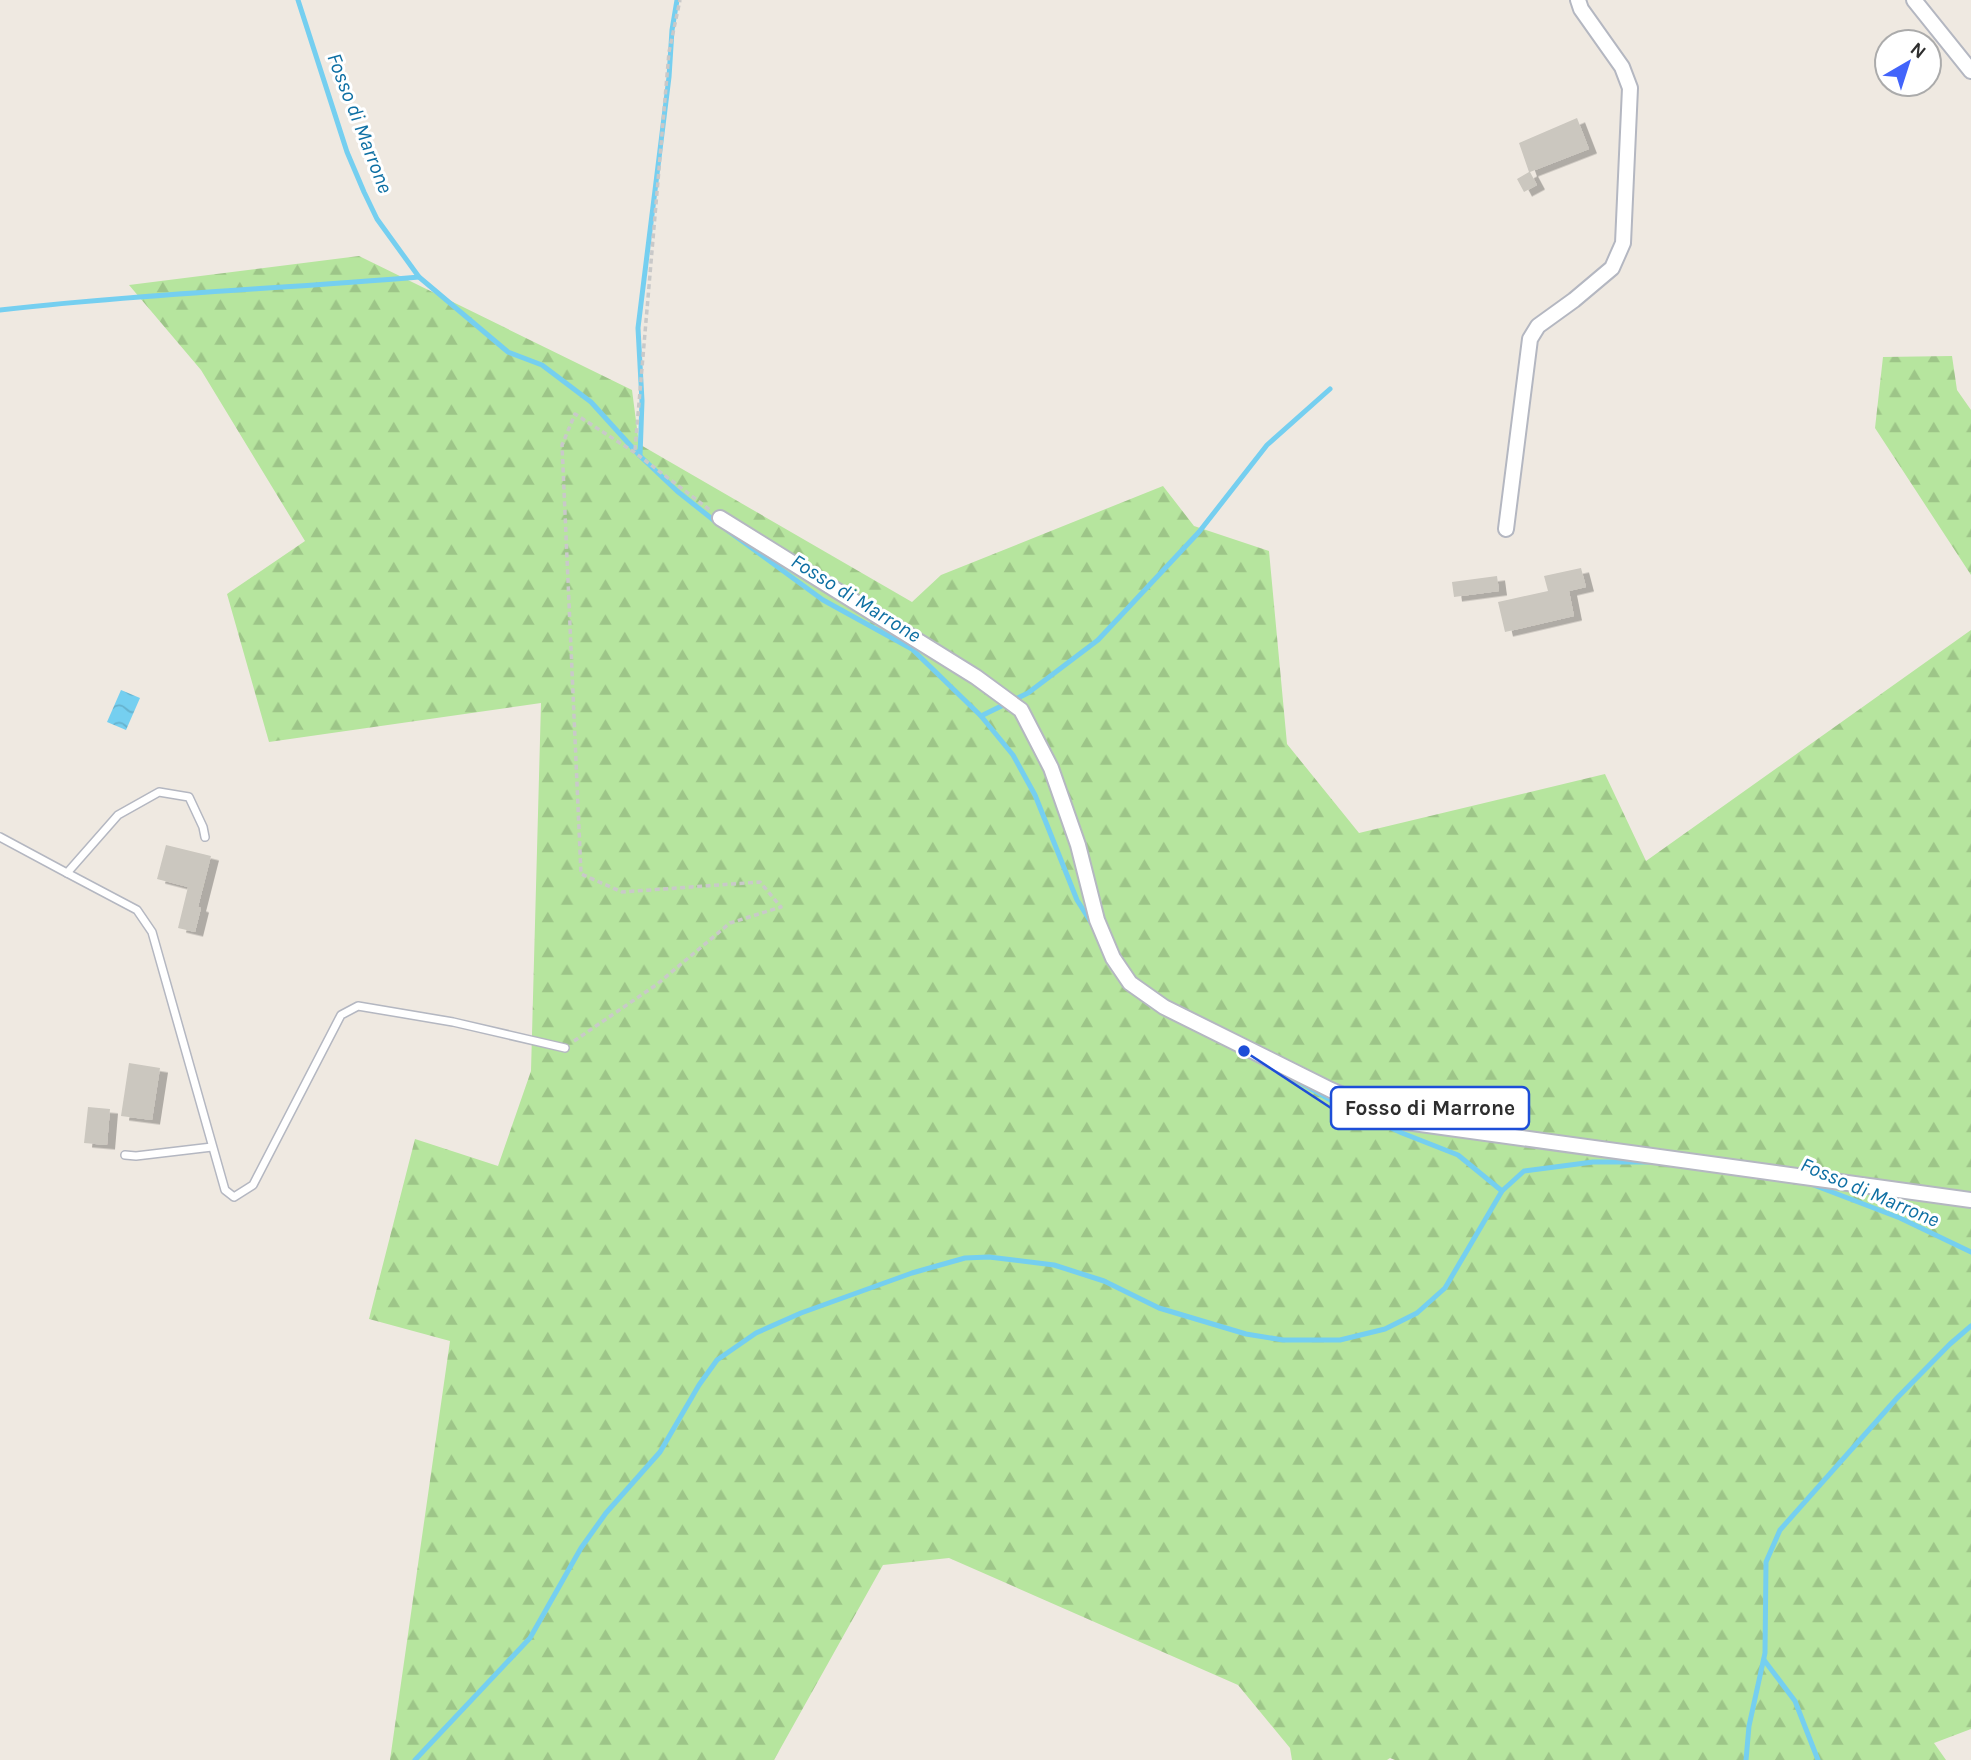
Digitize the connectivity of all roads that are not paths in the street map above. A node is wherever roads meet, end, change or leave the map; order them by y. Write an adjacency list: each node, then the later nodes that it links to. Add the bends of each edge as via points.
1 (1578, 0): 5 (street, via 1622,67 1630,88 1623,243 1612,268 1538,326 1530,339)
2 (1914, 0): 3 (street)
3 (1971, 71)
4 (720, 518): 12 (street, via 976,677 1021,710 1051,768 1113,958 1130,983 1164,1007 1406,1122)
5 (1506, 530)
6 (0, 837): 8 (lane)
7 (205, 837): 8 (lane, via 189,797 159,792 118,815)
8 (66, 873): 10 (lane, via 136,911 152,932)
9 (565, 1048): 10 (lane, via 358,1006 341,1015 253,1185 234,1197 225,1190)
10 (212, 1147): 11 (lane)
11 (125, 1155)
12 (1971, 1200)

